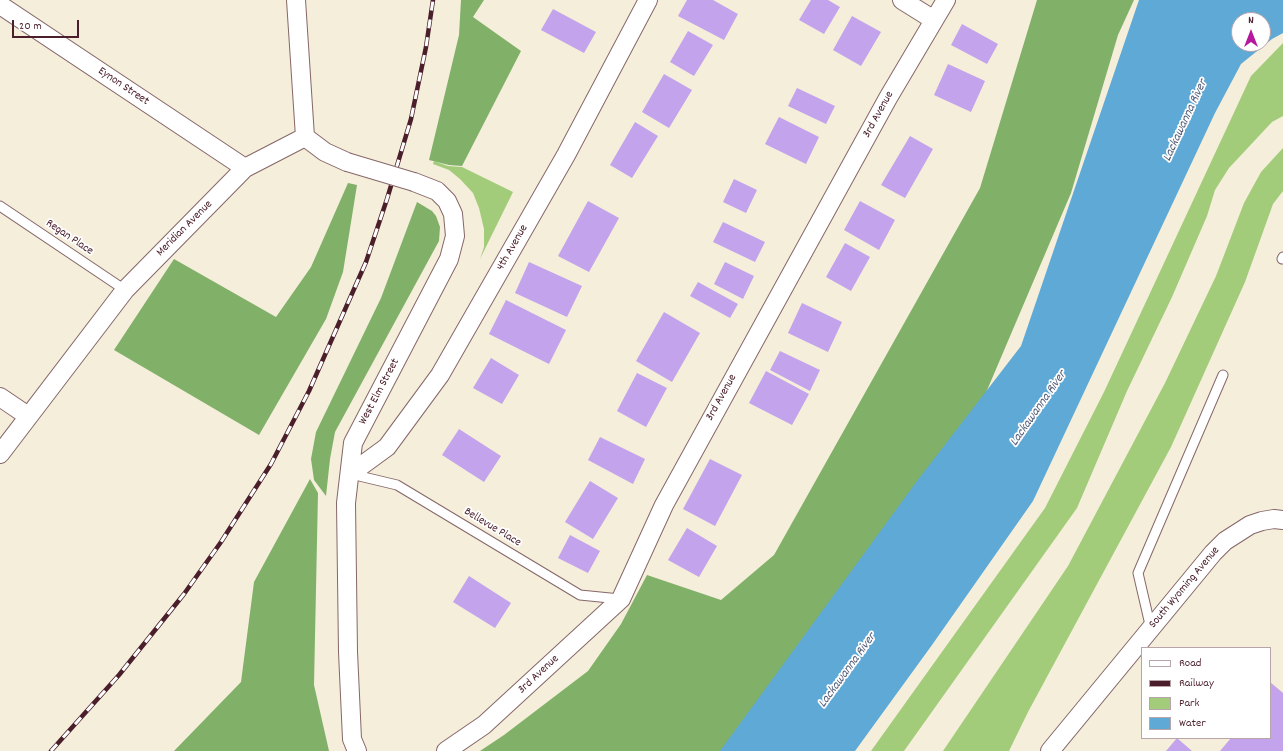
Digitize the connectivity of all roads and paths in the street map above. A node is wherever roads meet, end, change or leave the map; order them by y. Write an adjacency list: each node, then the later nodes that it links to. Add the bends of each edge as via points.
1 (296, 0): 7 (street)
2 (648, 0): 15 (street, 4th Avenue, via 566,155 440,375 387,447)
3 (902, 0): 6 (street)
4 (946, 0): 6 (street, 3rd Avenue)
5 (0, 5): 8 (street, Eynon Street)
6 (934, 20): 17 (street, 3rd Avenue, via 864,140 664,505)
7 (305, 137): 8 (street, Meridian Avenue); 15 (street, West Elm Street, bridge, via 325,152 347,162 436,191 447,201 453,214 455,236 449,259 353,443)
8 (245, 168): 10 (street, Meridian Avenue)
9 (0, 206): 10 (lane, Regan Place)
10 (125, 290): 13 (street, Meridian Avenue)
11 (1223, 375): 18 (lane, via 1138,573)
12 (0, 397): 13 (street)
13 (28, 416): 14 (street, Meridian Avenue)
14 (0, 454)
15 (350, 474): 17 (lane, Bellevue Place, via 397,485 580,595); 19 (street, West Elm Street, via 346,503 348,652 352,739)
16 (1279, 519): 18 (street, South Wyoming Avenue, via 1250,525 1225,541)
17 (621, 599): 20 (street, 3rd Avenue, via 484,725)
18 (1151, 629): 21 (street, South Wyoming Avenue)
19 (357, 751)
20 (446, 751)
21 (1050, 751)

